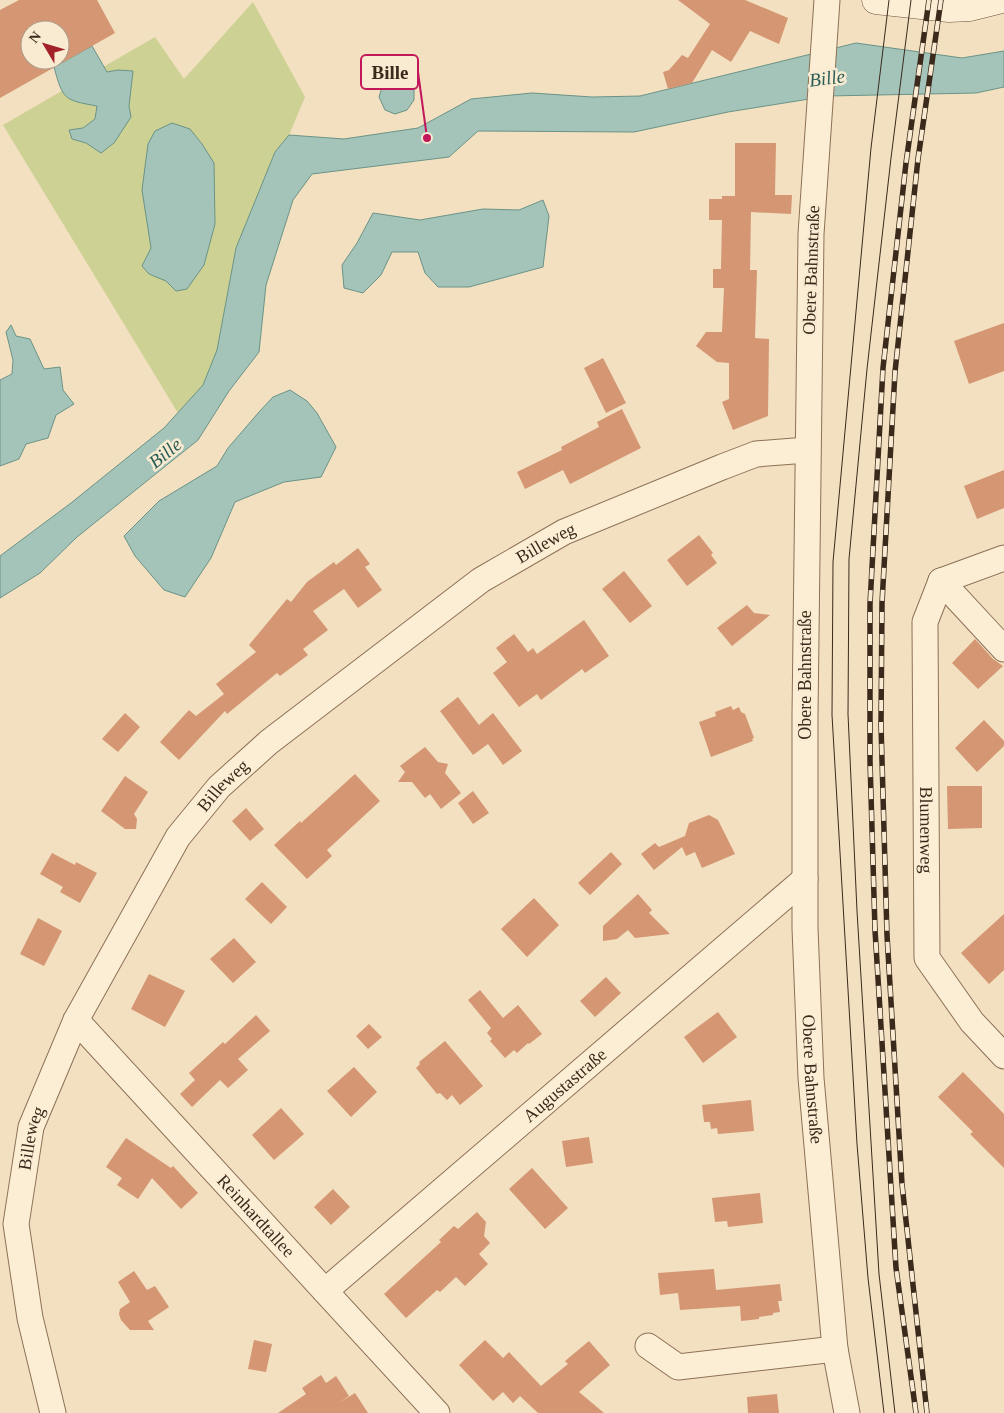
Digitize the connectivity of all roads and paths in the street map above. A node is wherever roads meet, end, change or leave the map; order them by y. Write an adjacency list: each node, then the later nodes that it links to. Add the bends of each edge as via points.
1 (827, 0): 4 (street, Obere Bahnstraße, via 811,234)
2 (876, 0): 3 (main road, via 949,8)
3 (998, 0)
4 (807, 450): 8 (street, Obere Bahnstraße); 9 (street, Billeweg, via 756,454 564,532 481,580 269,742 219,788 178,837)
5 (1004, 558): 6 (street)
6 (941, 582): 7 (street); 10 (street, Blumenweg, via 925,622 927,958 972,1022)
7 (1004, 649)
8 (805, 879): 11 (street, Augustastraße); 13 (street, Obere Bahnstraße, via 811,1078)
9 (76, 1020): 11 (street, Reinhardtallee); 14 (street, Billeweg, via 31,1127 16,1224 30,1318)
10 (1004, 1056)
11 (325, 1291): 15 (street, Reinhardtallee)
12 (648, 1346): 13 (street, via 678,1367)
13 (835, 1349): 16 (street, Obere Bahnstraße)
14 (53, 1413)
15 (437, 1413)
16 (847, 1413)

